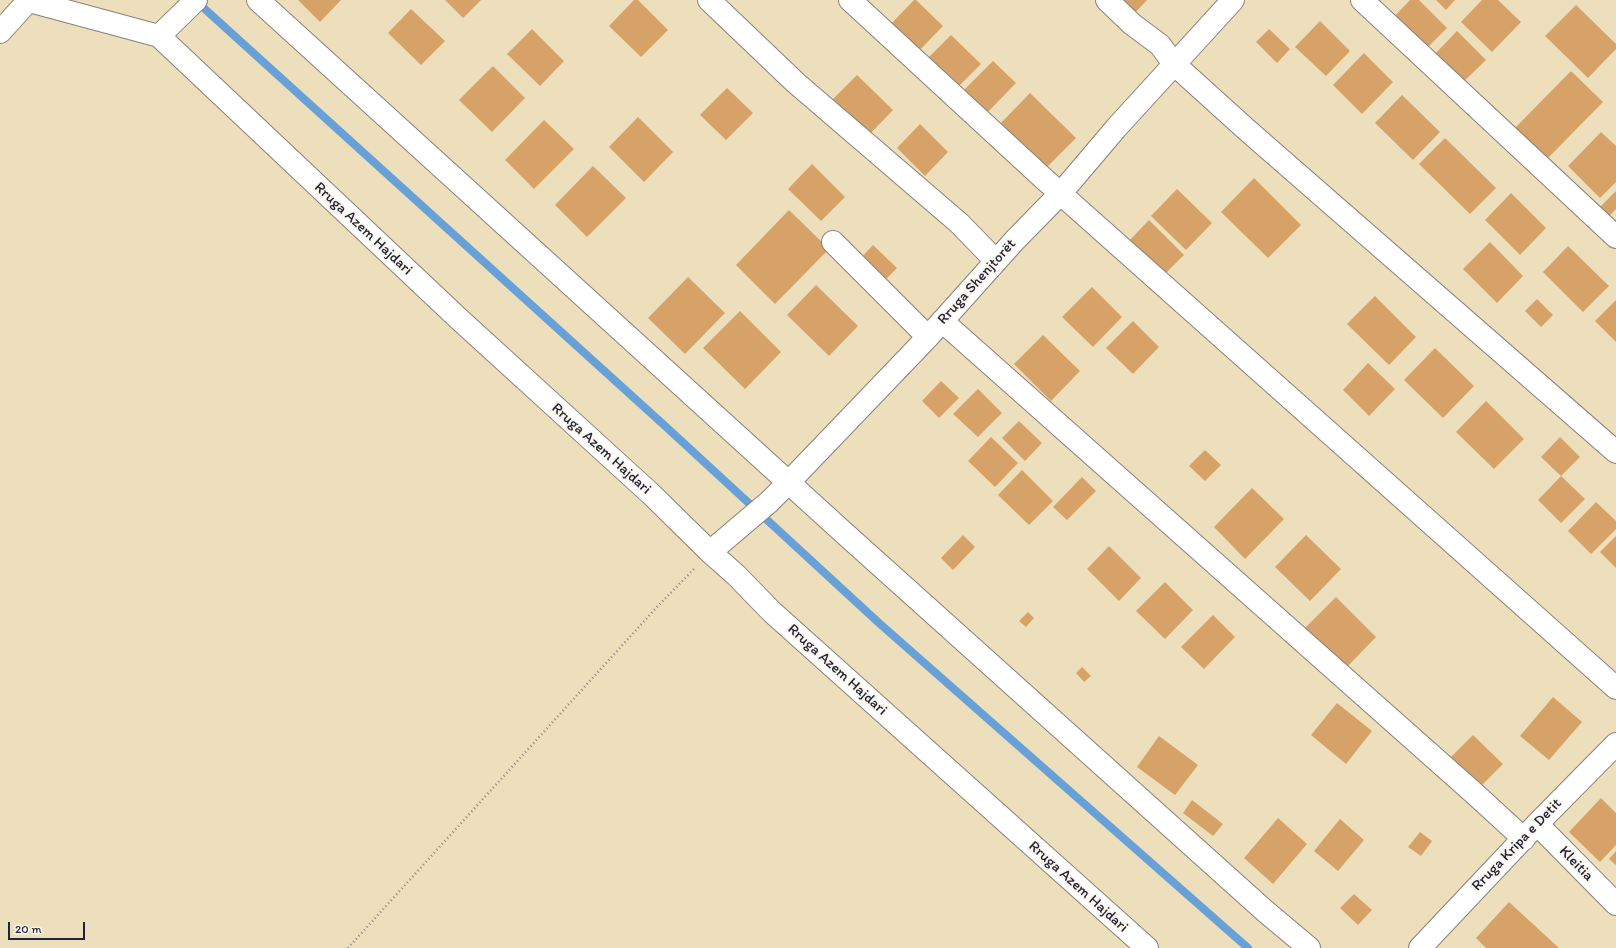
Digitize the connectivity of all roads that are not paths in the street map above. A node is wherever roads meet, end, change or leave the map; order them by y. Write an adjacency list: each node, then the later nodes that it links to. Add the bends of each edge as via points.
1 (29, 0): 9 (street); 10 (street, Rruga Azem Hajdari)
2 (258, 0): 19 (street)
3 (708, 0): 15 (street, via 796,83 959,223)
4 (850, 0): 12 (street)
5 (1107, 0): 11 (street, via 1132,24 1160,45)
6 (1233, 0): 11 (street, Rruga Shenjtorët)
7 (1362, 0): 13 (street)
8 (189, 7): 10 (street)
9 (0, 32)
10 (159, 36): 20 (street, Rruga Azem Hajdari, via 459,319 651,494)
11 (1174, 64): 12 (street, Rruga Shenjtorët); 18 (street)
12 (1060, 193): 15 (street, Rruga Shenjtorët); 21 (street)
13 (1616, 237)
14 (833, 242): 17 (street)
15 (996, 261): 16 (street, Rruga Shenjtorët)
16 (942, 321): 17 (street, Rruga Shenjtorët); 23 (street, Kleitia, via 1475,794)
17 (928, 337): 19 (street, Rruga Shenjtorët)
18 (1616, 452)
19 (788, 482): 20 (street, Rruga Shenjtorët, via 769,502); 26 (street)
20 (710, 552): 25 (street, Rruga Azem Hajdari, via 736,574 772,612)
21 (1616, 688)
22 (1616, 744): 23 (street, Rruga Kripa e Detit)
23 (1530, 831): 24 (street, Kleitia); 27 (street, Rruga Kripa e Detit)
24 (1616, 904)
25 (1147, 948)
26 (1309, 948)
27 (1420, 948)

